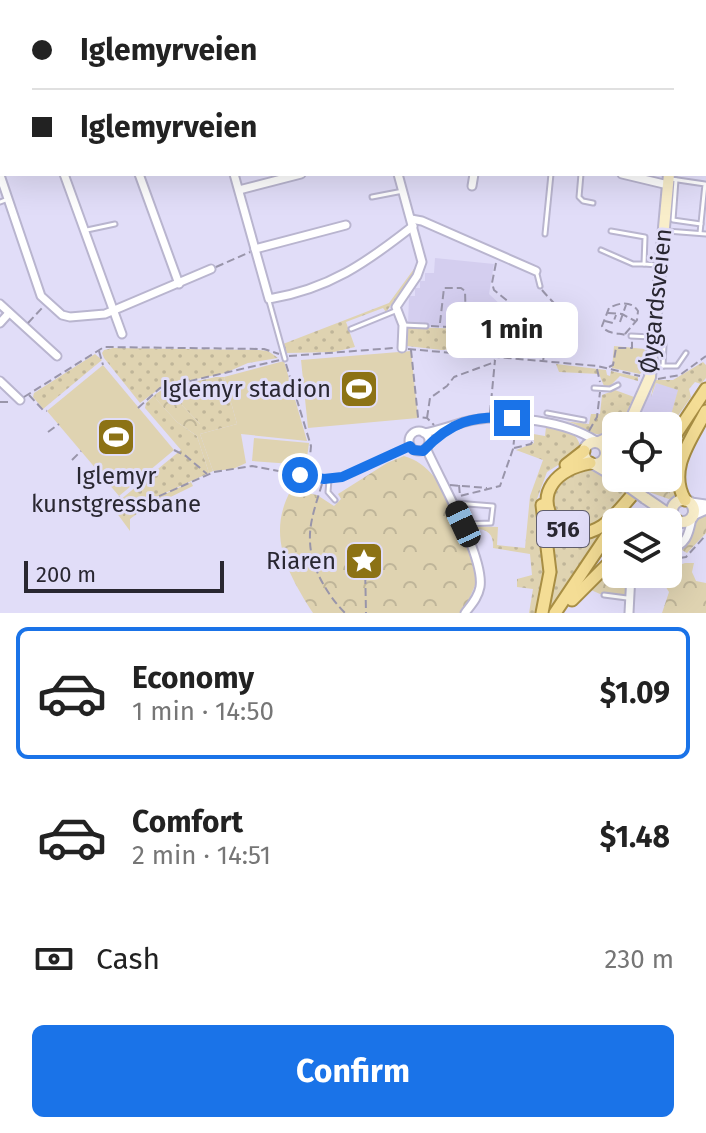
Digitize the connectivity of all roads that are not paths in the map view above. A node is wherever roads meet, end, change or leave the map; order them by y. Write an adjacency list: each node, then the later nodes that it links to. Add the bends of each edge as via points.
1 (0, 176): 16 (street)
2 (67, 176): 23 (street)
3 (140, 176): 34 (street)
4 (235, 176): 13 (street)
5 (293, 176): 13 (street)
6 (399, 176): 14 (street)
7 (474, 176): 12 (street)
8 (551, 176): 26 (lane)
9 (581, 176): 17 (lane, via 580,199)
10 (641, 176): 11 (street)
11 (670, 179): 20 (lane, via 673,220); 20 (lane, via 705,184); 22 (main road, Øygardsveien)
12 (472, 186)
13 (239, 190): 28 (street)
14 (403, 191): 15 (lane); 18 (street)
15 (372, 197)
16 (4, 200): 39 (street, via 47,303 70,317)
17 (593, 203)
18 (412, 223): 33 (street); 36 (street, via 345,275); 38 (street, via 421,267)
19 (115, 224): 23 (lane)
20 (701, 224): 25 (lane)
21 (346, 225): 28 (street)
22 (664, 230): 25 (lane); 31 (main road, Øygardsveien)
23 (84, 231): 39 (street)
24 (611, 231): 30 (lane, via 645,237)
25 (700, 233): 27 (lane)
26 (545, 234)
27 (706, 234)
28 (255, 249): 36 (street)
29 (601, 250): 30 (lane)
30 (644, 264): 31 (lane)
31 (661, 265): 47 (main road, Øygardsveien)
32 (211, 269): 34 (street)
33 (536, 271): 35 (lane)
34 (179, 284): 39 (street)
35 (540, 286)
36 (269, 299): 52 (lane)
37 (0, 304): 40 (street)
38 (396, 310): 42 (street); 44 (lane)
39 (113, 311): 45 (street)
40 (9, 313): 41 (street); 51 (street)
41 (0, 323)
42 (403, 325): 43 (lane); 49 (street)
43 (426, 326)
44 (351, 329)
45 (122, 334)
46 (632, 336): 47 (lane)
47 (655, 336): 53 (main road, Øygardsveien)
48 (664, 345): 53 (lane)
49 (407, 349)
50 (686, 353): 53 (lane, via 677,366)
51 (57, 356)
52 (284, 357)
53 (657, 366): 61 (main road, Øygardsveien)
54 (0, 381): 58 (street)
55 (618, 385): 56 (lane)
56 (594, 388)
57 (706, 389): 66 (main road)
58 (20, 400)
59 (503, 407): 63 (lane)
60 (706, 411): 85 (main road, via 678,469)
61 (634, 412)
62 (547, 413): 65 (lane)
63 (503, 418): 65 (street); 67 (street)
64 (584, 420): 65 (lane)
65 (558, 421): 68 (street)
66 (682, 425)
67 (445, 429): 69 (street); 74 (street)
68 (575, 430): 71 (street); 75 (street)
69 (424, 433): 73 (street, via 414,432); 74 (street)
70 (602, 440): 71 (main road)
71 (597, 442): 72 (main road); 75 (main road)
72 (602, 445)
73 (410, 446): 74 (street); 80 (lane)
74 (424, 448): 86 (street)
75 (584, 449): 77 (main road); 101 (main road, 516, via 553,473 543,489 550,572)
76 (602, 461): 77 (main road)
77 (592, 464): 78 (main road); 81 (main road, 516, via 564,472 551,484 547,508 564,530 583,533 602,526)
78 (602, 469)
79 (300, 475): 80 (lane)
80 (326, 480): 83 (lane)
81 (634, 492)
82 (639, 492): 84 (main road, bridge)
83 (335, 500)
84 (650, 500): 85 (main road); 88 (main road)
85 (684, 501): 87 (street); 89 (main road); 90 (main road, via 694,509)
86 (453, 503): 92 (street); 92 (lane, via 493,506 491,523)
87 (706, 507): 90 (street)
88 (660, 508)
89 (672, 508)
90 (692, 517): 91 (main road); 94 (street)
91 (682, 521)
92 (463, 524): 100 (street, via 481,584)
93 (682, 538): 94 (street)
94 (684, 542)
95 (602, 543): 102 (main road, 516)
96 (602, 568): 103 (main road, 516)
97 (630, 588): 99 (street)
98 (604, 595): 99 (lane)
99 (630, 598): 104 (street)
100 (465, 613)
101 (542, 613)
102 (555, 613)
103 (562, 613)
104 (629, 613)

